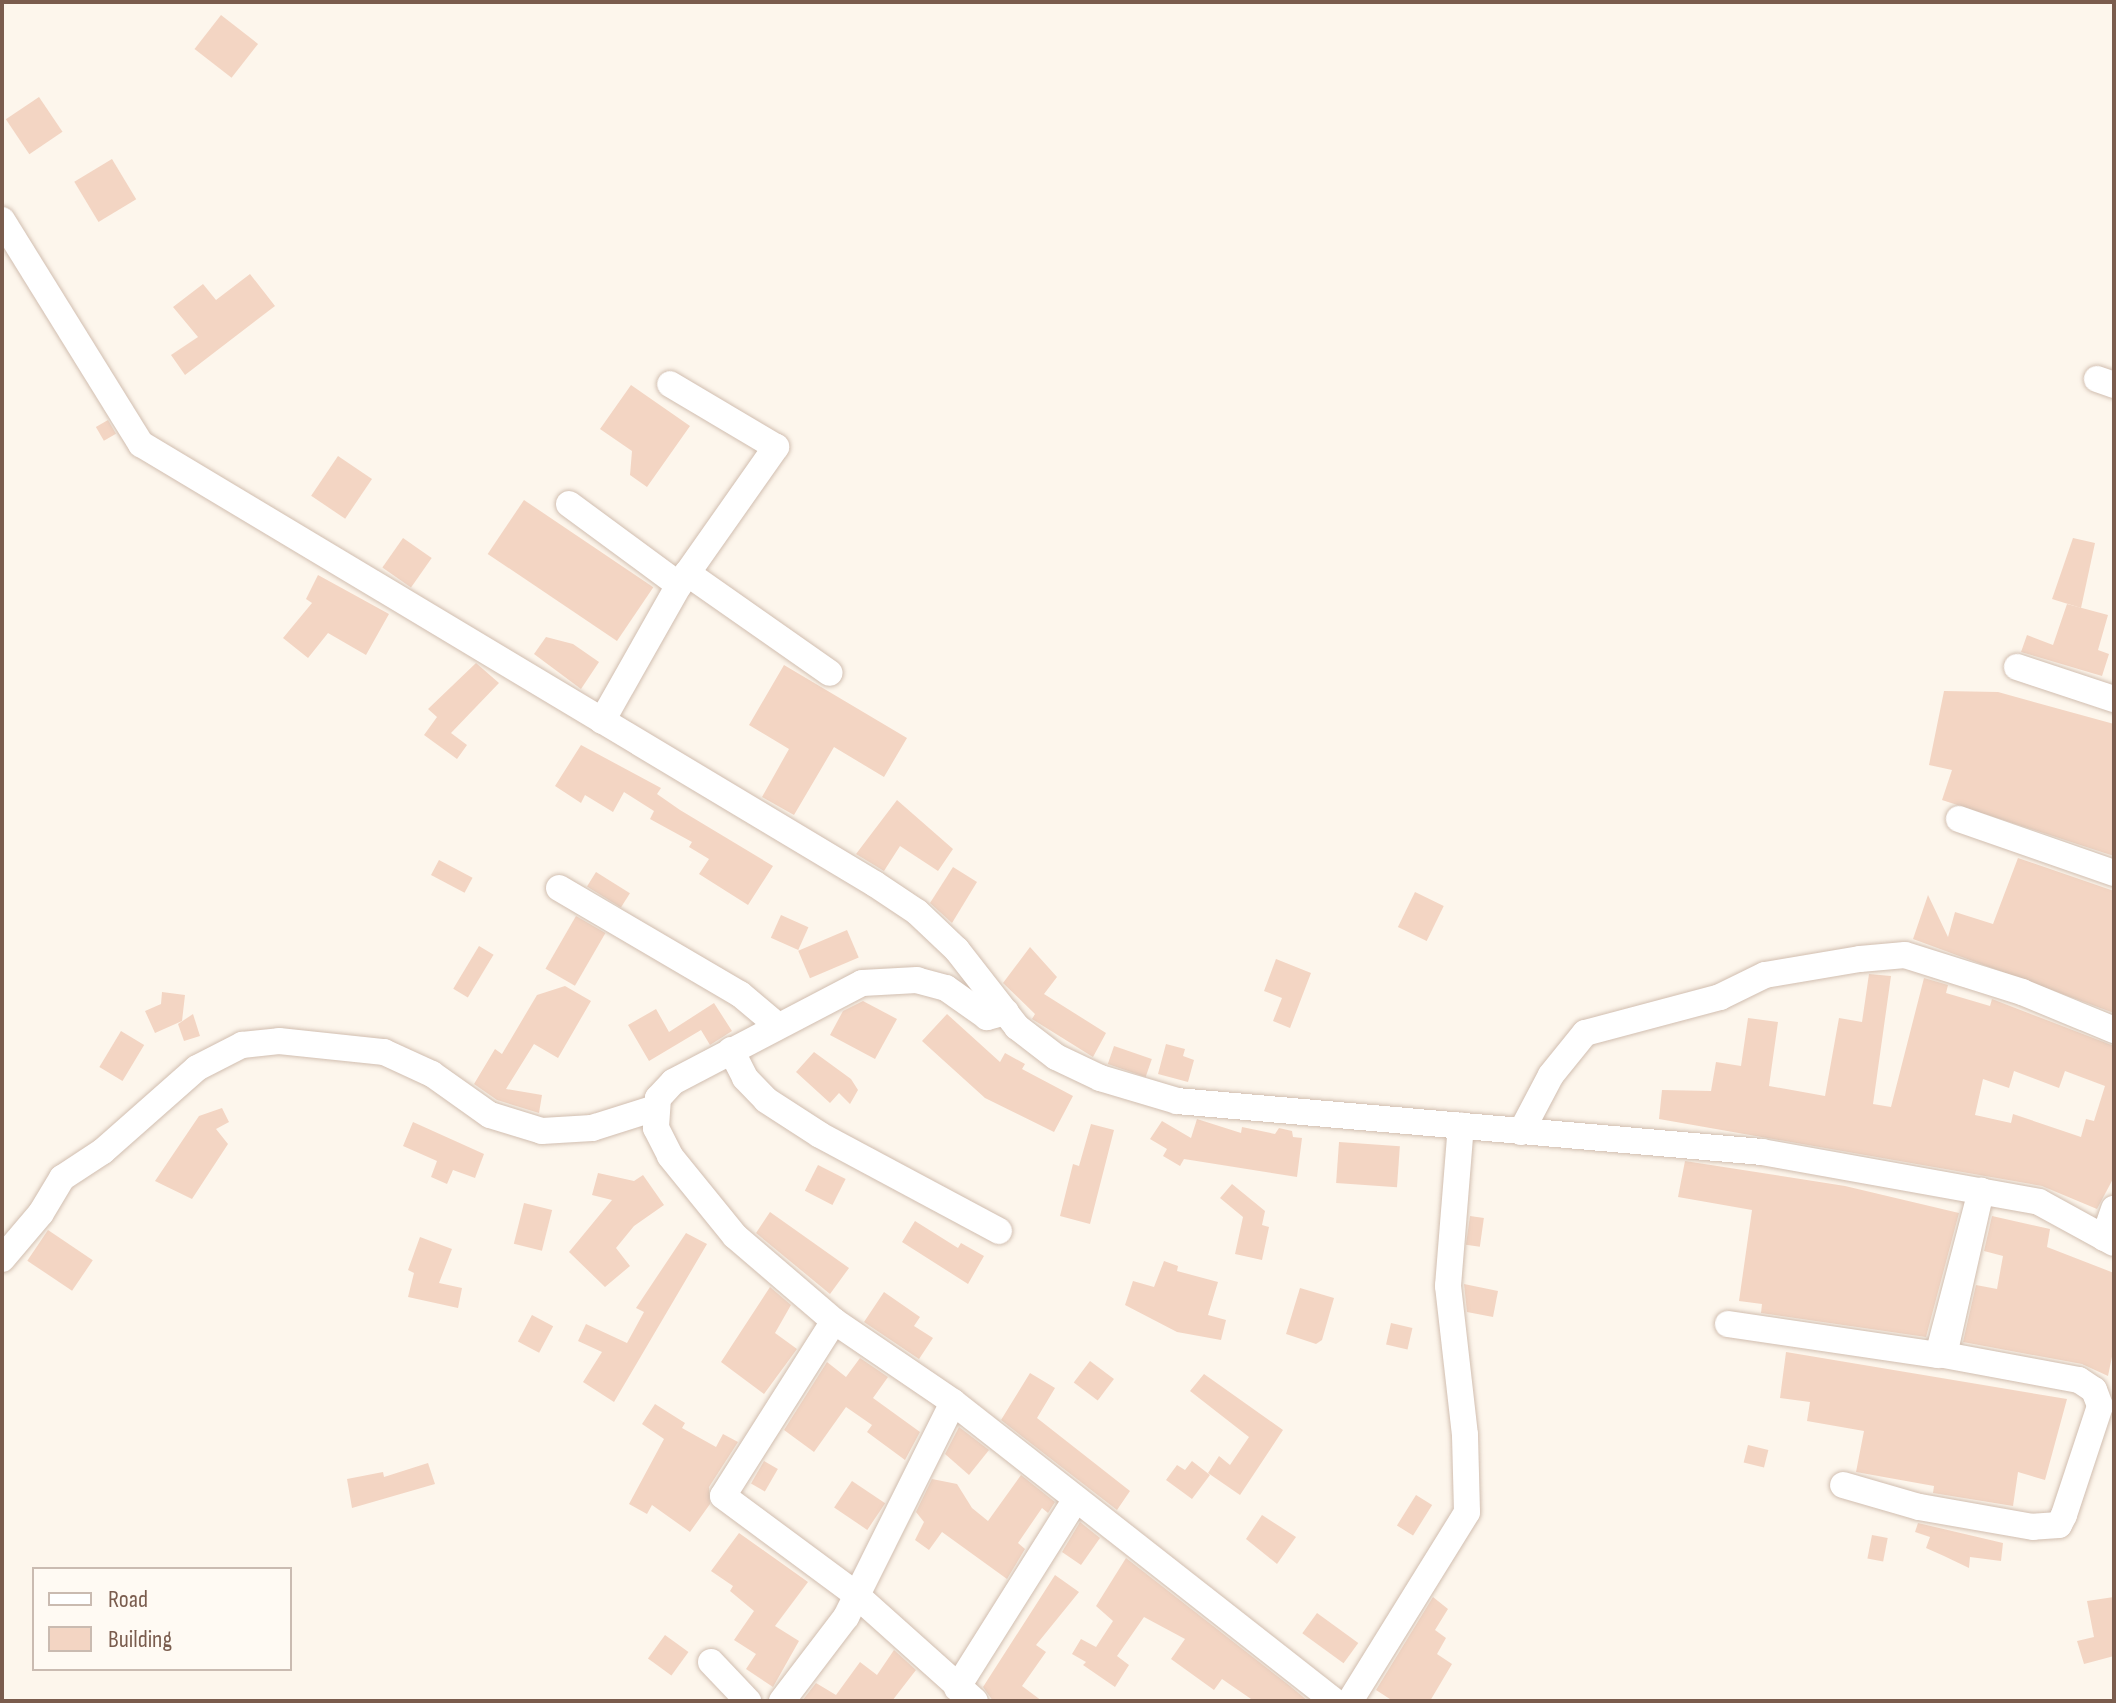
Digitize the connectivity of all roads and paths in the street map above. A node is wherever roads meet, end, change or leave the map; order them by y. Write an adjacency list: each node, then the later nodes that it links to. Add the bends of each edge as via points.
1 (2, 220): 8 (street, via 141,444)
2 (670, 384): 4 (street, via 776,447)
3 (569, 504): 4 (street)
4 (683, 579): 6 (street); 8 (street)
5 (2017, 667): 7 (street)
6 (830, 673)
7 (2114, 699)
8 (602, 721): 12 (street, via 917,912 957,950)
9 (1959, 819): 10 (street)
10 (2114, 873)
11 (559, 888): 13 (street, via 740,994)
12 (1006, 1012): 13 (street, via 987,1017 946,988 882,979 842,990); 17 (street, via 1056,1057 1100,1078 1177,1101)
13 (777, 1025): 15 (street)
14 (2114, 1030): 18 (street, via 2022,992 1905,955 1846,961 1765,975 1720,997 1585,1033 1551,1075)
15 (731, 1050): 16 (street, via 673,1082); 21 (street, via 745,1078 766,1100 820,1135)
16 (655, 1108): 23 (street, via 592,1128 542,1131 490,1115 432,1074 384,1052 279,1041 242,1045 197,1068 103,1151 62,1178); 24 (street, via 656,1128 670,1156 735,1236)
17 (1461, 1126): 18 (street); 35 (street, via 1448,1286 1465,1435 1467,1512)
18 (1521, 1132): 19 (street, via 1762,1152)
19 (1981, 1191): 22 (street, via 2039,1202); 25 (street, via 1938,1355); 27 (street, via 1944,1355 2079,1380 2094,1390 2100,1406 2064,1515 2059,1525 2033,1527 1919,1507)
20 (2114, 1209): 22 (street)
21 (999, 1231)
22 (2109, 1241)
23 (2, 1259)
24 (834, 1321): 26 (street); 29 (street, via 723,1496)
25 (1728, 1324)
26 (953, 1402): 28 (street); 29 (street)
27 (1843, 1485)
28 (1076, 1499): 31 (street); 34 (street)
29 (854, 1593): 31 (street); 33 (street, via 846,1617)
30 (711, 1662): 32 (street)
31 (966, 1695)
32 (748, 1701)
33 (782, 1701)
34 (1334, 1701)
35 (1350, 1701)

